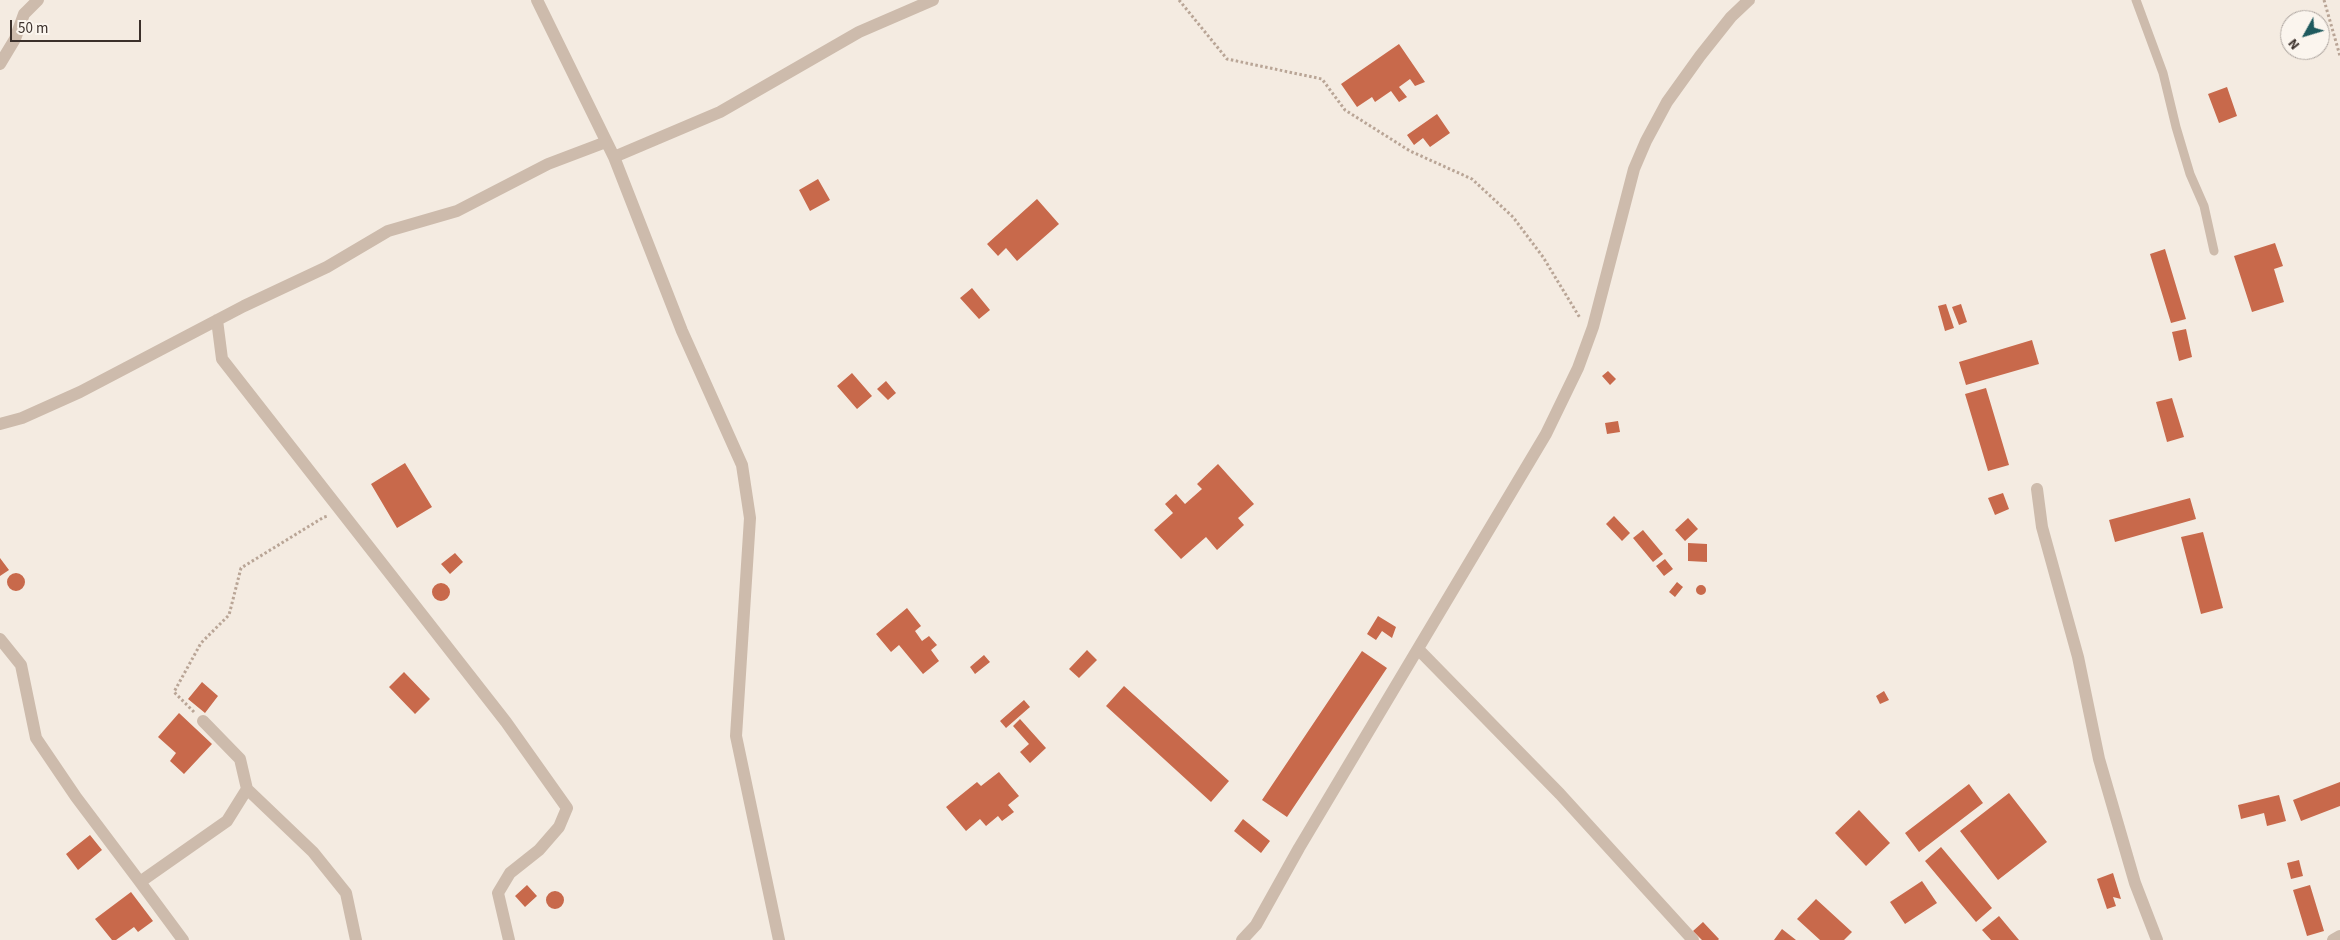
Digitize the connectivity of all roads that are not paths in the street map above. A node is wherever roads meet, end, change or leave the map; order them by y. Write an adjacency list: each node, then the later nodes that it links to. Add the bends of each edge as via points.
1 (38, 0): 6 (street, via 24,14 15,39)
2 (537, 0): 7 (street)
3 (933, 0): 8 (street, via 859,32 720,112)
4 (1749, 0): 14 (street, via 1700,56 1667,102 1646,141 1634,169 1590,336 1578,368 1546,434)
5 (2136, 0): 9 (lane, via 2163,73 2190,174 2204,206)
6 (0, 64)
7 (606, 142): 8 (street); 10 (street, via 548,164 457,211 388,231 327,268)
8 (614, 157): 22 (street, via 682,331 742,466 750,518 736,736)
9 (2214, 251)
10 (217, 320): 11 (street, via 80,392 22,418); 21 (street, via 222,359 347,515 506,722 567,808 558,827 539,850 510,873 498,893)
11 (0, 424)
12 (2037, 489): 25 (street, via 2042,527 2080,665 2099,759 2135,884)
13 (0, 639): 17 (street, via 21,665 36,738)
14 (1418, 649): 23 (street, via 1256,925); 24 (street, via 1560,794)
15 (203, 721): 16 (street, via 240,760)
16 (247, 789): 17 (street, via 227,822); 20 (street, via 313,852 346,894)
17 (140, 882): 19 (street)
18 (2340, 936): 26 (street)
19 (183, 940)
20 (356, 940)
21 (509, 940)
22 (779, 940)
23 (1242, 940)
24 (1693, 940)
25 (2157, 940)
26 (2333, 940)

